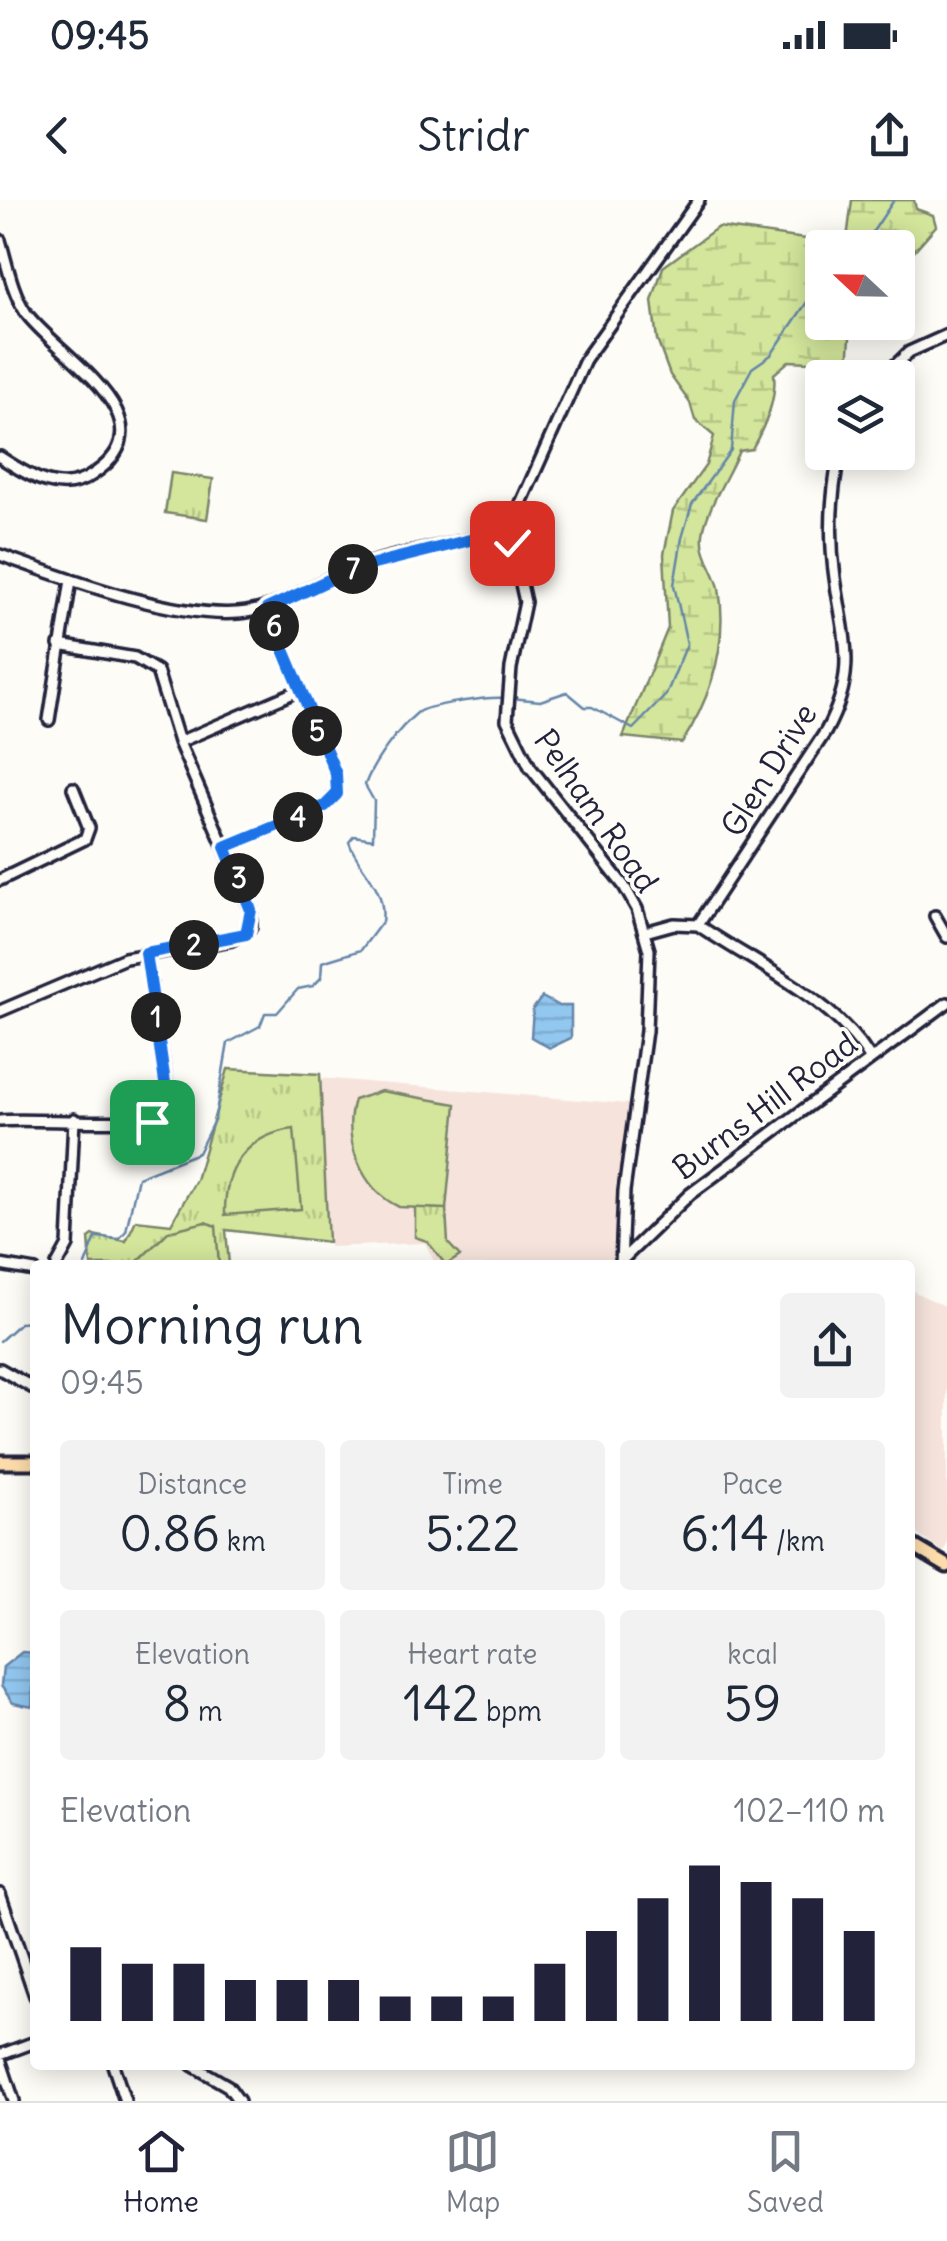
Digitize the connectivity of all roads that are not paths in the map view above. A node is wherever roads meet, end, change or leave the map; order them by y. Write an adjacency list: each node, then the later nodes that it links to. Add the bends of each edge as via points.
1 (699, 200): 7 (street, via 586,358)
2 (0, 240): 5 (street, via 27,314 103,387 120,426 110,460 74,484 48,483)
3 (947, 335): 4 (street)
4 (901, 360)
5 (0, 457)
6 (838, 470): 19 (street, Glen Drive, via 832,542 848,647 842,699)
7 (510, 530): 10 (street, via 350,570); 20 (street, Pelham Road, via 524,602 506,708 516,744 624,886)
8 (0, 554): 9 (street)
9 (71, 580): 10 (street, via 202,612); 11 (street)
10 (267, 609): 12 (street)
11 (59, 645): 13 (street); 14 (street, via 151,665)
12 (300, 690): 14 (street); 16 (street, via 336,774 337,794 325,806)
13 (48, 720)
14 (178, 742): 16 (street)
15 (73, 788): 17 (street, via 89,828 85,839)
16 (225, 847): 22 (street, via 251,928 239,938)
17 (0, 880)
18 (934, 916): 21 (street)
19 (698, 925): 20 (street); 25 (street, via 823,1007)
20 (644, 932): 29 (street, Pelham Road, via 650,970)
21 (947, 938)
22 (146, 953): 24 (street); 26 (street, via 166,1111 142,1122)
23 (947, 1002): 25 (street, Burns Hill Road)
24 (0, 1010)
25 (870, 1058): 30 (street, Burns Hill Road, via 690,1194)
26 (74, 1119): 27 (street); 28 (street, via 68,1245)
27 (0, 1120)
28 (60, 1260)
29 (622, 1260)
30 (624, 1260)
31 (0, 1265): 32 (street)
32 (30, 1269)
33 (0, 1370): 34 (street)
34 (30, 1386)
35 (0, 1462): 36 (main road)
36 (30, 1462)
37 (915, 1547): 38 (main road)
38 (947, 1566)
39 (0, 1894): 40 (street)
40 (30, 1981)
41 (30, 2044): 42 (street)
42 (0, 2057): 45 (street)
43 (114, 2070): 46 (street)
44 (201, 2070): 47 (street)
45 (14, 2101)
46 (125, 2101)
47 (239, 2101)

